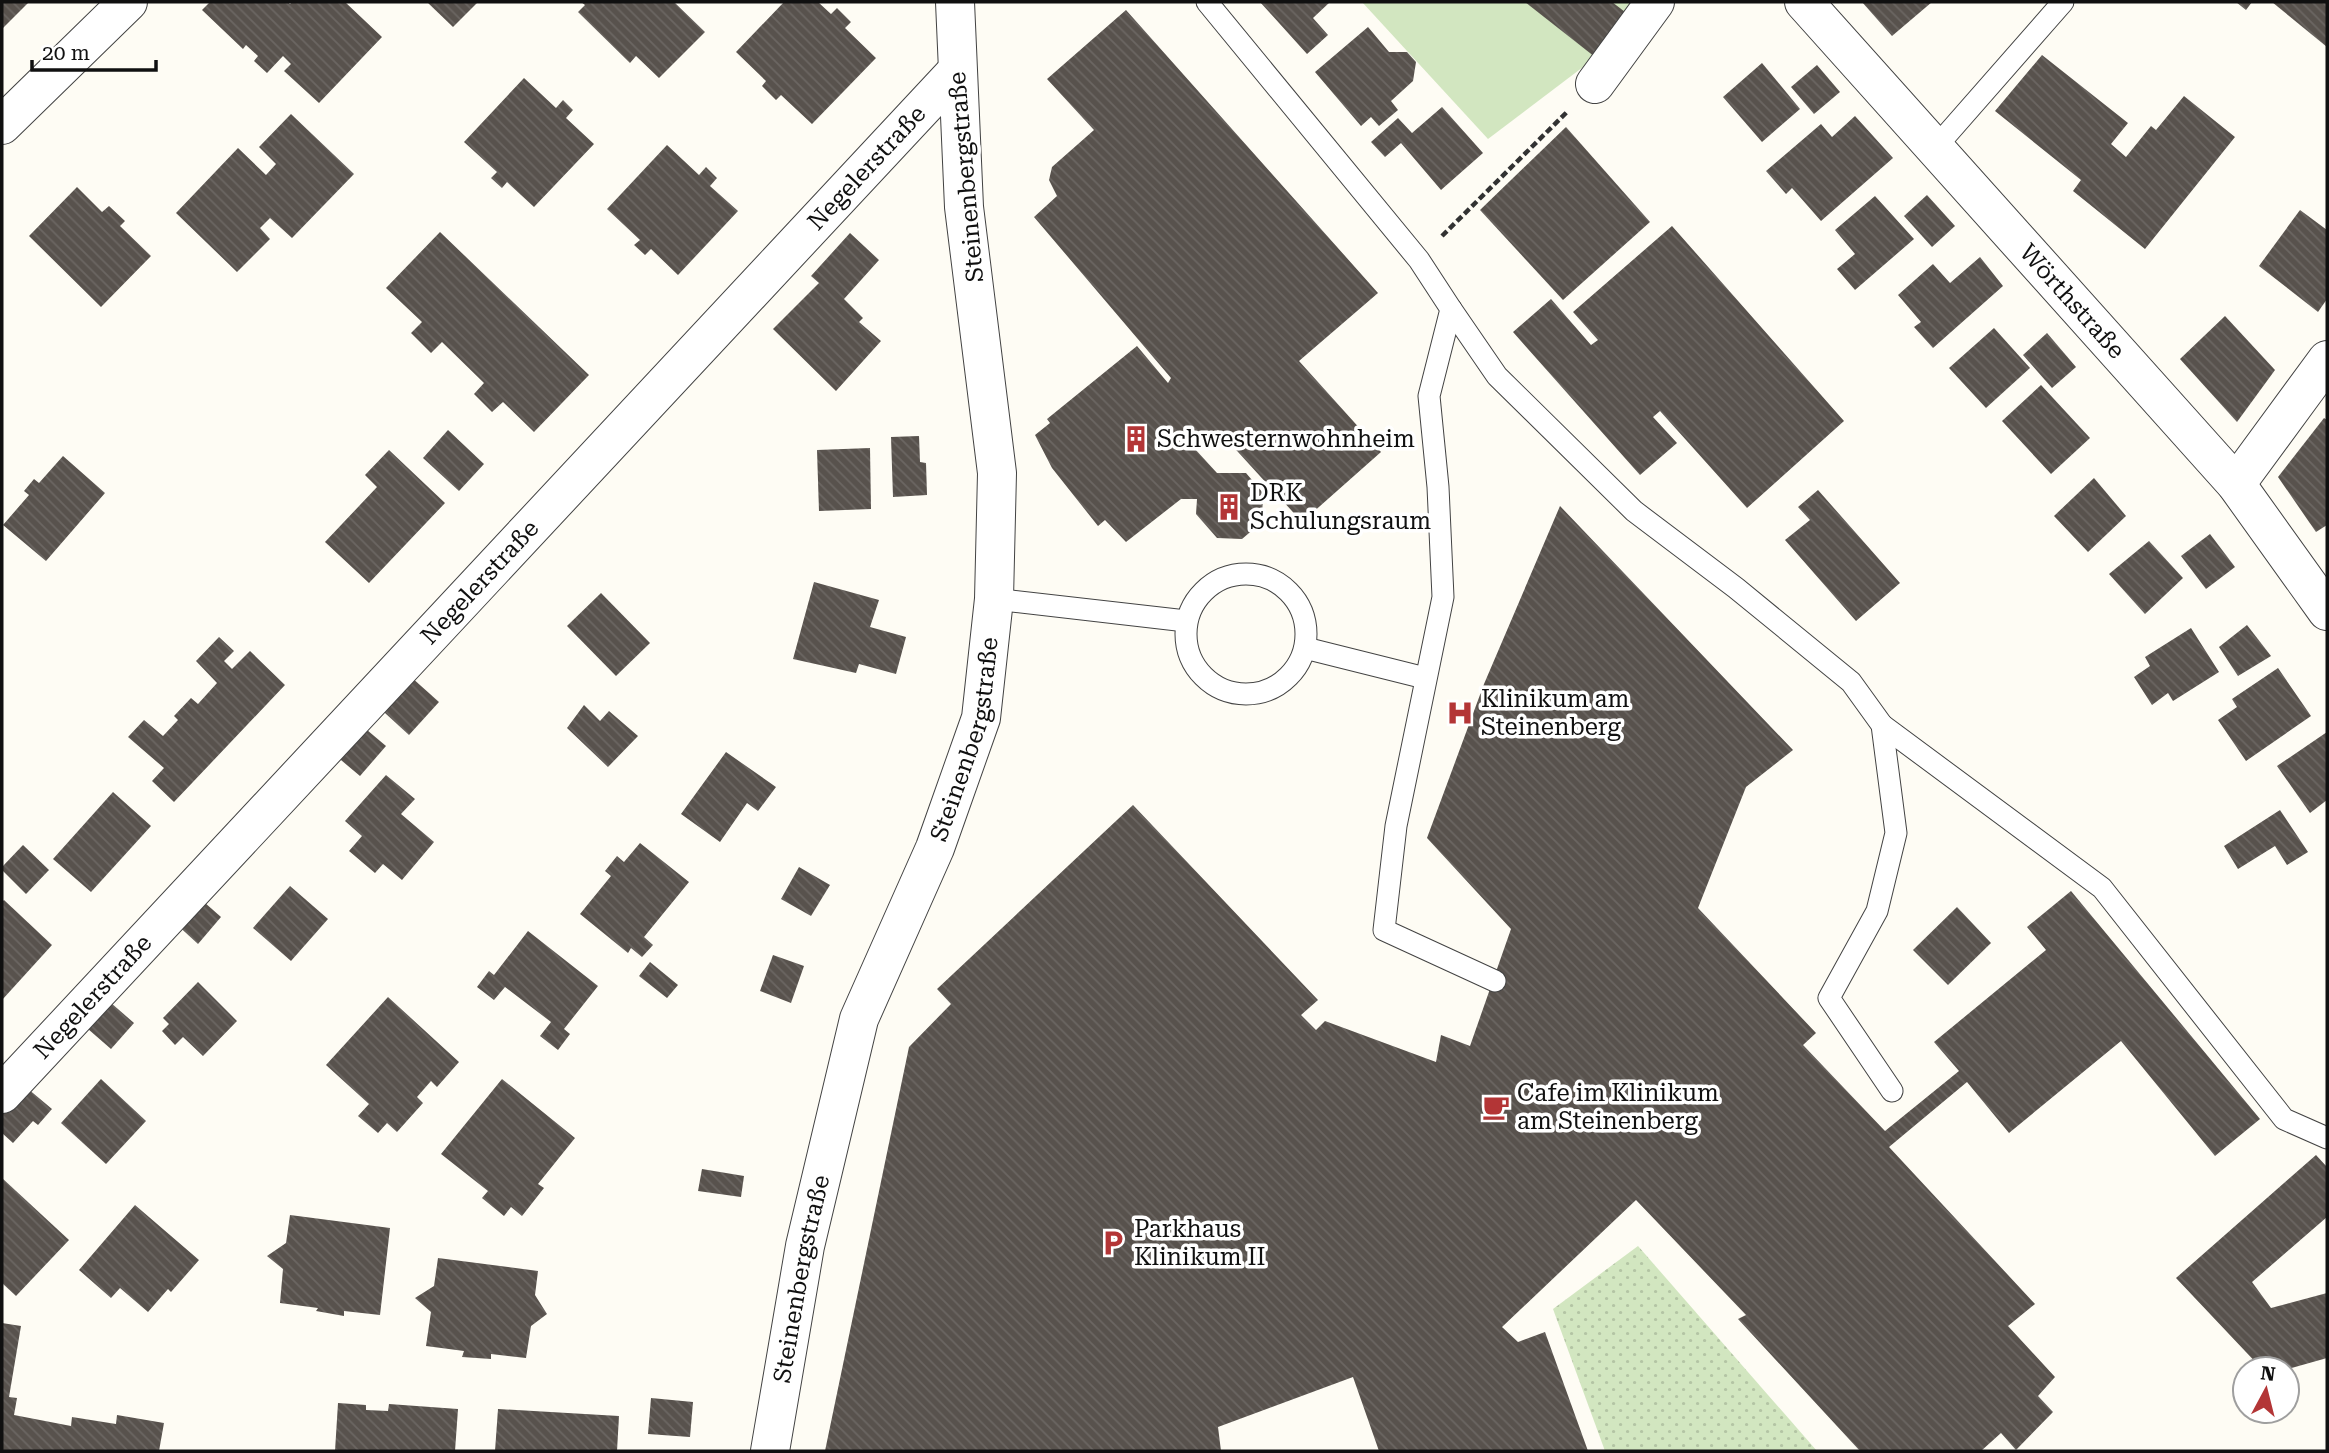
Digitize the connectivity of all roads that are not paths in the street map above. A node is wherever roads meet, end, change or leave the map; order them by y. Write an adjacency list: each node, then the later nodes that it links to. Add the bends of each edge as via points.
1 (128, 2): 9 (street)
2 (955, 2): 7 (street, Steinenbergstraße)
3 (1207, 2): 11 (lane, via 1419,260)
4 (1655, 2): 8 (street)
5 (1804, 2): 10 (street, Wörthstraße)
6 (2063, 2): 10 (lane)
7 (956, 72): 14 (street, Steinenbergstraße, via 964,207 997,473); 22 (street, Negelerstraße)
8 (1595, 84)
9 (2, 125)
10 (1936, 148): 13 (street, Wörthstraße)
11 (1451, 309): 18 (lane, via 1429,396 1443,597); 19 (lane, via 1497,376 1634,511 1851,682)
12 (2327, 360): 13 (street)
13 (2236, 484): 15 (street, Wörthstraße)
14 (994, 599): 16 (lane); 24 (street, Steinenbergstraße, via 981,718 935,848 859,1018 805,1246)
15 (2327, 611)
16 (1186, 621): 17 (lane, via 1189,658 1206,681 1237,695 1274,689 1295,671); 17 (lane, via 1194,601 1213,583 1252,573 1278,582 1298,603 1305,620)
17 (1306, 648): 18 (lane)
18 (1425, 678): 20 (lane, via 1396,826 1384,930)
19 (1882, 726): 21 (lane, via 1896,833 1877,911 1829,998); 23 (lane, via 2102,888 2284,1119)
20 (1494, 981)
21 (1892, 1091)
22 (2, 1094)
23 (2327, 1138)
24 (770, 1451)

